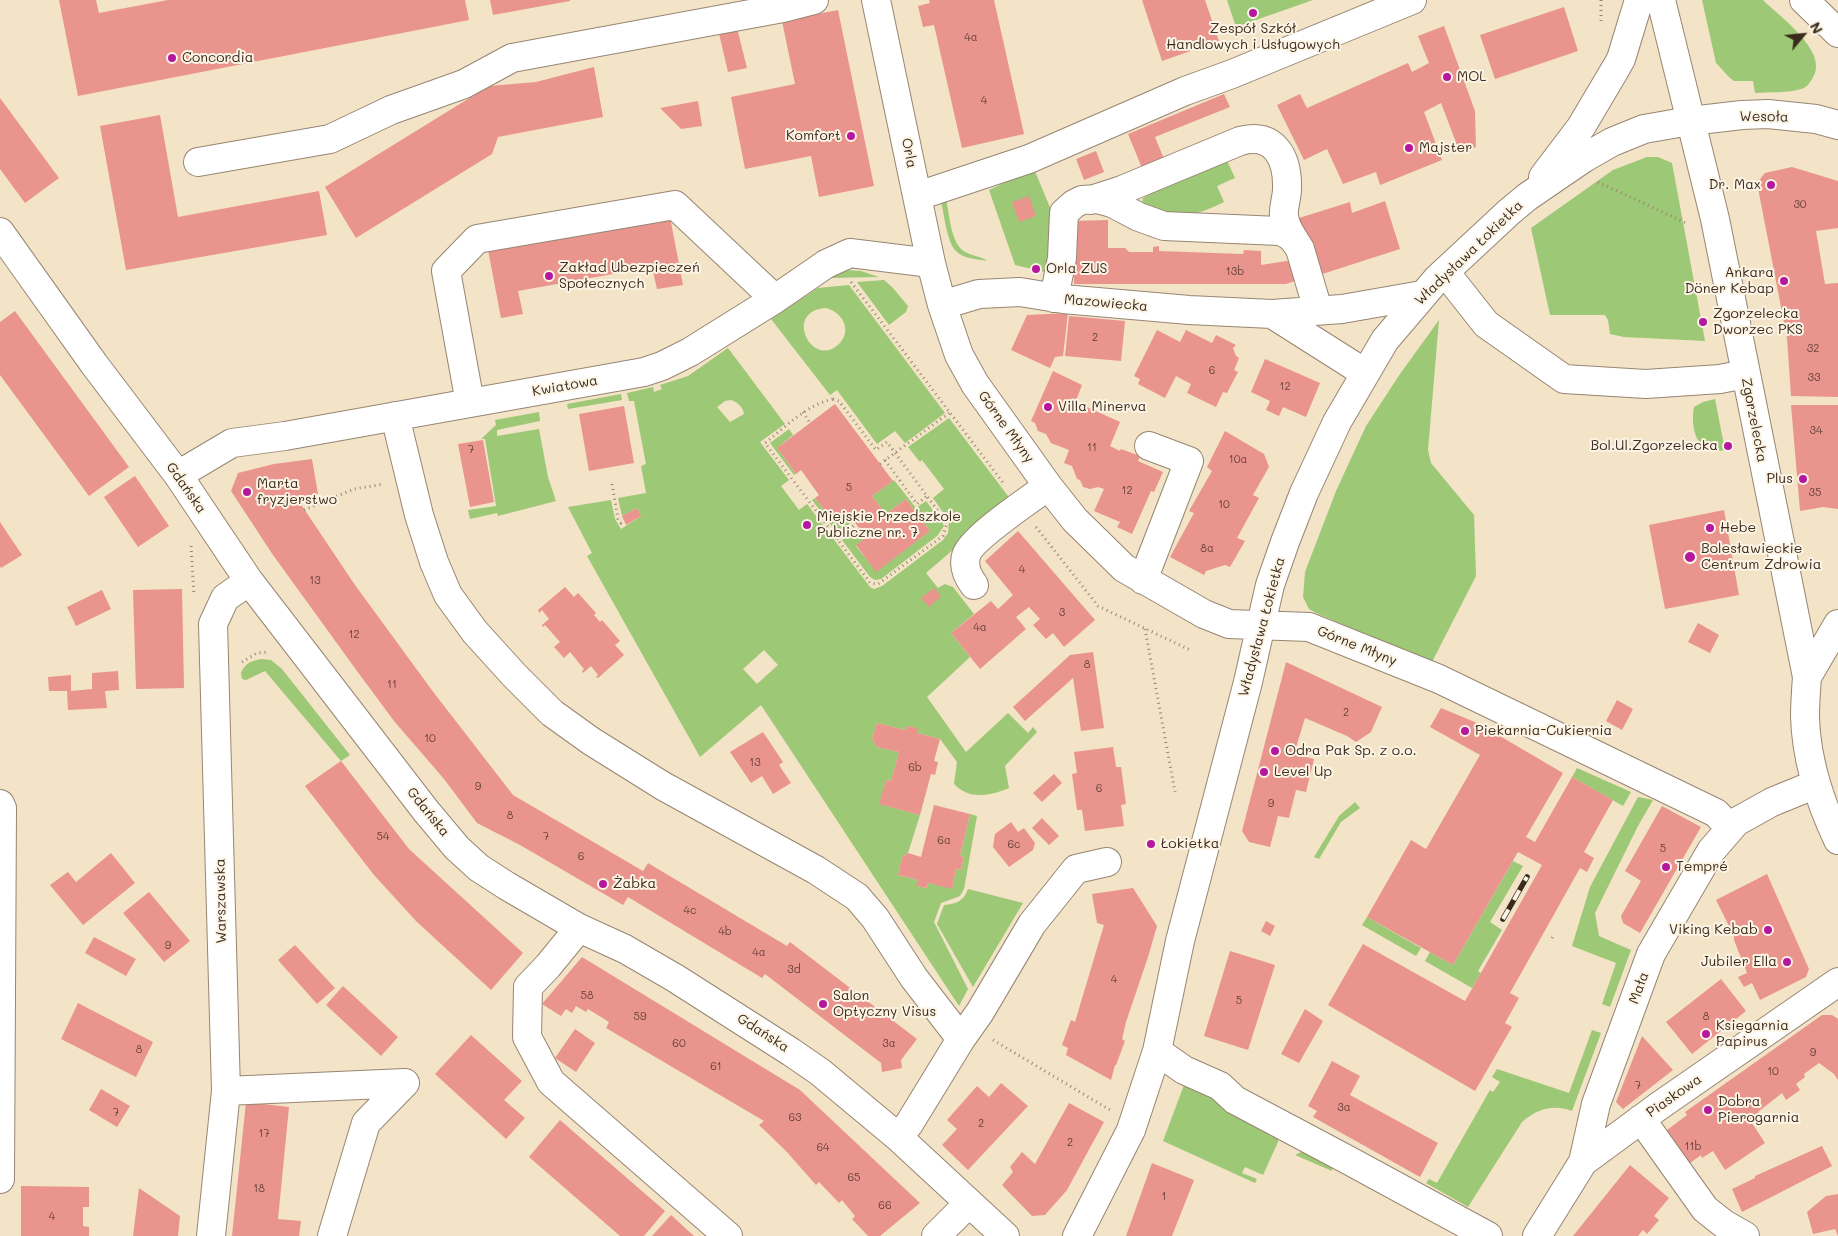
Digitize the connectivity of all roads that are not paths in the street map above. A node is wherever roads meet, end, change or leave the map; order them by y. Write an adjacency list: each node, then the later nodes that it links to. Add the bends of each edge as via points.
1 (814, 0): 10 (street, via 512,58 464,84 391,110 330,138)
2 (876, 0): 11 (street, Orla)
3 (1412, 0): 11 (street, via 1185,91 1029,159)
4 (1639, 0): 12 (street, via 1621,60 1581,127)
5 (1661, 0): 8 (street, Zgorzelecka)
6 (1804, 0): 7 (street)
7 (1838, 33)
8 (1690, 121): 9 (street, Wesoła, via 1768,114 1816,119); 12 (street, Władysława Łokietka, via 1644,128 1612,142); 25 (street, Zgorzelecka, via 1715,219)
9 (1838, 126)
10 (198, 162)
11 (918, 196): 16 (street, Orla)
12 (1528, 197): 17 (street, Władysława Łokietka)
13 (1091, 200): 15 (street, via 1112,203 1164,226 1279,231); 15 (street, via 1240,141 1260,139 1278,150 1284,164 1288,180 1284,218); 19 (street, via 1074,204 1063,217 1062,258)
14 (0, 232): 29 (street, Gdańska)
15 (1295, 241): 22 (street)
16 (931, 263): 20 (street, Kwiatowa, via 850,253 826,264); 21 (street, Orla)
17 (1445, 272): 18 (street, Władysława Łokietka); 25 (street, via 1486,324 1564,380 1646,384)
18 (1422, 295): 22 (street, Mazowiecka); 24 (street, Władysława Łokietka, via 1385,340)
19 (1054, 298): 21 (street, Mazowiecka, via 1020,292 979,294); 23 (street, Mazowiecka)
20 (775, 299): 26 (street, Kwiatowa, via 662,366 644,372); 26 (street, via 675,204 477,239 446,271)
21 (942, 305): 30 (street, Górne Młyny, via 959,355 975,384)
22 (1318, 310): 23 (street, Mazowiecka)
23 (1272, 314): 24 (street, Mazowiecka)
24 (1366, 373): 35 (street, Władysława Łokietka, via 1337,422 1304,493 1282,550)
25 (1745, 374): 36 (street, Zgorzelecka)
26 (470, 402): 27 (street, Kwiatowa)
27 (395, 416): 29 (street, Kwiatowa, via 232,443); 44 (street, via 419,514 448,595 475,632 514,675 552,713 591,741 663,786 816,870 856,897 875,918 914,978)
28 (1148, 446): 31 (street, via 1189,461)
29 (178, 475): 32 (street, Gdańska)
30 (1048, 486): 31 (street, Górne Młyny, via 1075,520 1111,556); 33 (street, via 968,551 964,564)
31 (1143, 580): 35 (street, Górne Młyny, via 1229,624)
32 (249, 581): 42 (street, Gdańska, via 457,848 479,868); 46 (street, Warszawska, via 225,598 213,624)
33 (974, 585)
34 (1838, 624): 36 (street)
35 (1260, 626): 39 (street, Górne Młyny, via 1309,627 1439,679 1716,813); 45 (street, Władysława Łokietka, via 1180,941)
36 (1807, 677): 37 (street, Zgorzelecka, via 1805,717)
37 (1816, 784): 39 (street, via 1772,802); 40 (street, Zgorzelecka)
38 (0, 804): 48 (street)
39 (1730, 828): 50 (street, Mała, via 1711,851 1651,954 1596,1104)
40 (1838, 840)
41 (1107, 862): 44 (street, via 1076,869 1032,924)
42 (579, 928): 49 (street, Gdańska, via 625,949 766,1034 820,1072); 55 (street, via 528,987 527,1037 551,1082)
43 (1838, 982): 47 (street, Piaskowa)
44 (965, 1033): 49 (street)
45 (1157, 1051): 58 (street, Władysława Łokietka, via 1131,1130); 59 (street, via 1184,1070 1220,1086 1235,1100)
46 (226, 1091): 53 (street, Warszawska); 54 (street, via 405,1082 366,1123)
47 (1641, 1119): 50 (street, Piaskowa); 61 (street, via 1705,1209)
48 (1, 1124): 51 (street)
49 (898, 1137): 52 (street, Gdańska)
50 (1583, 1162): 60 (street, Piaskowa)
51 (0, 1179)
52 (969, 1203): 56 (street); 57 (street, Gdańska)
53 (211, 1236)
54 (332, 1236)
55 (728, 1236)
56 (936, 1236)
57 (1005, 1236)
58 (1077, 1236)
59 (1488, 1236)
60 (1537, 1236)
61 (1745, 1236)

